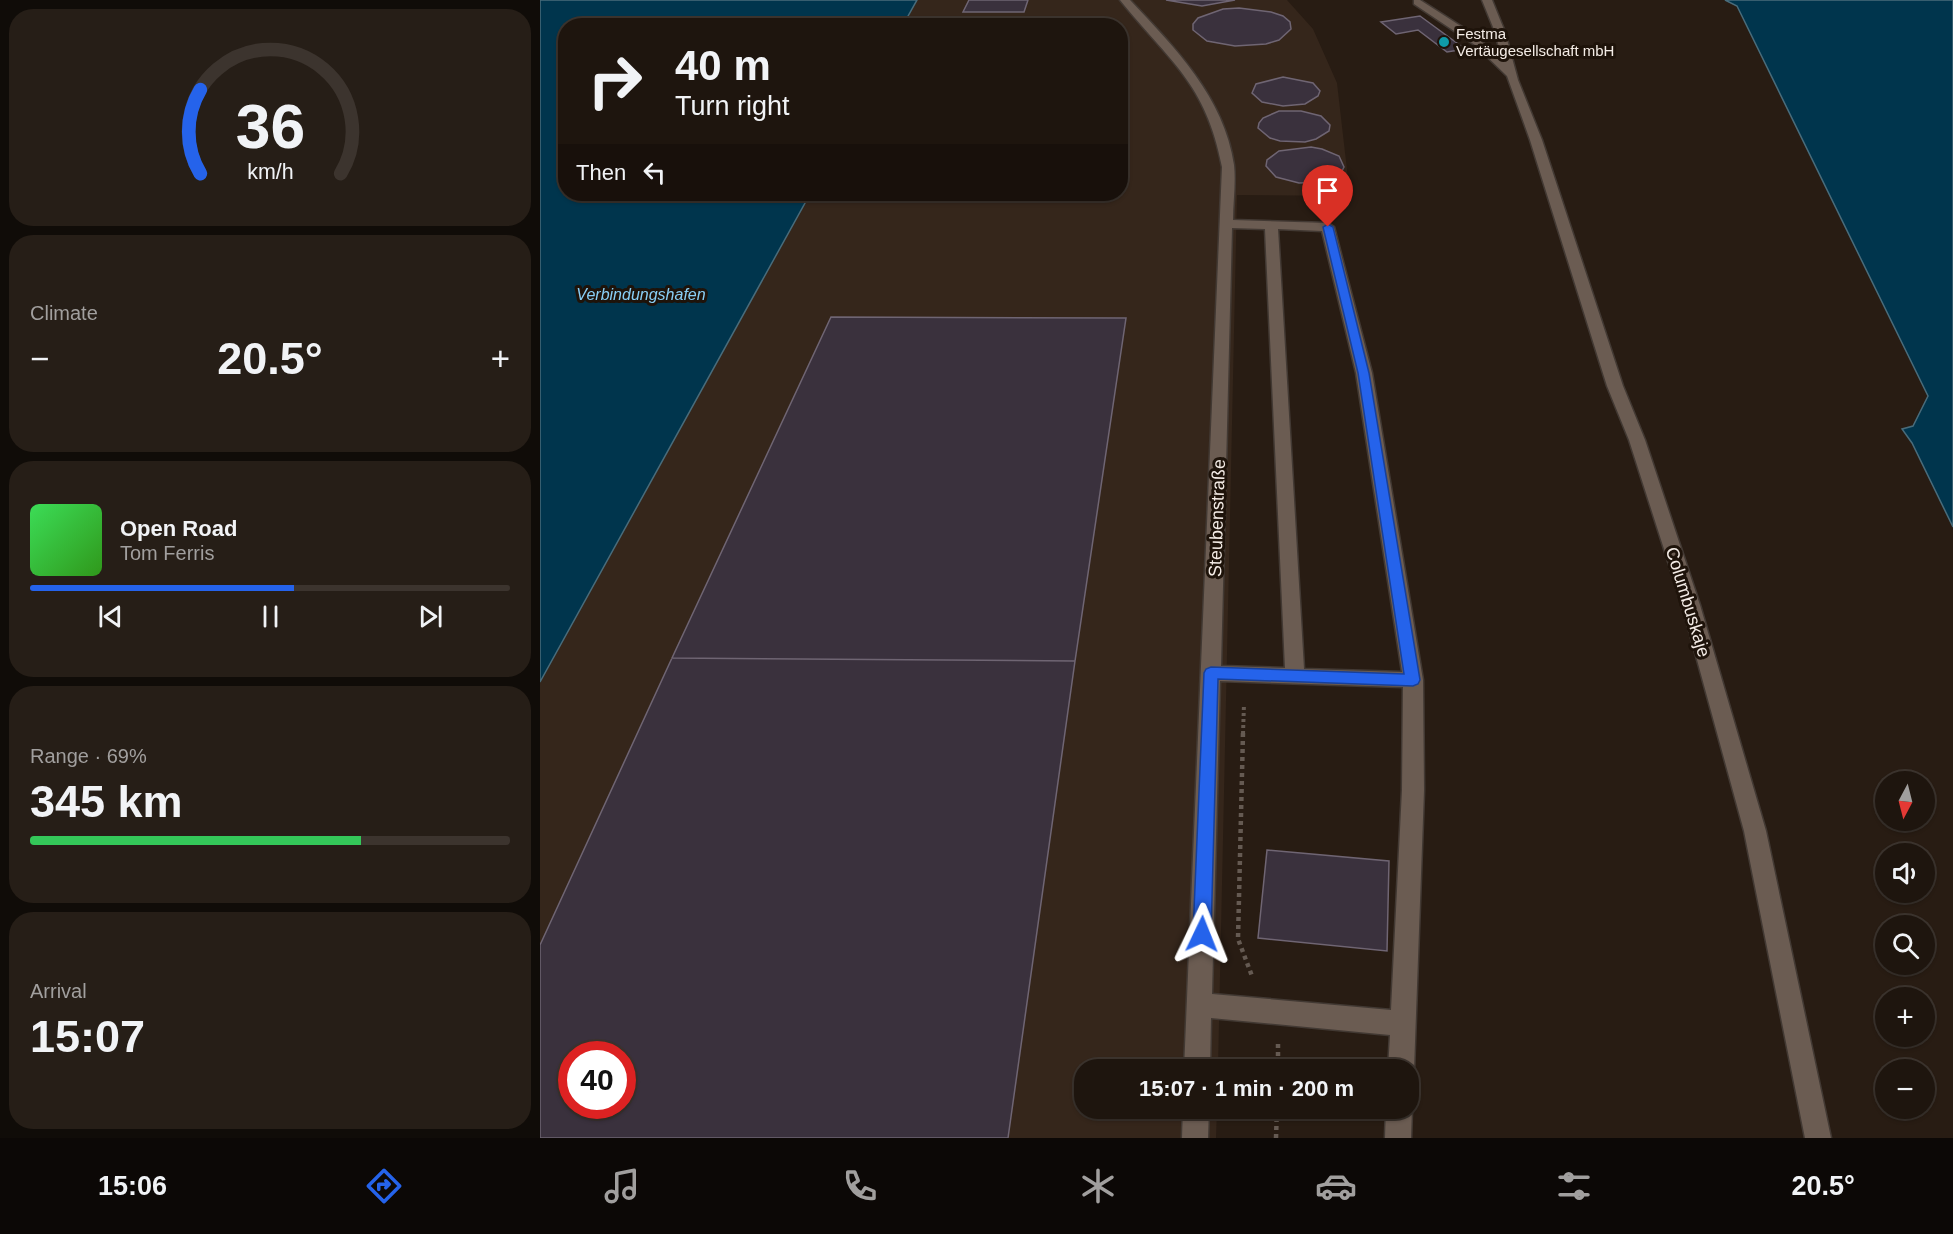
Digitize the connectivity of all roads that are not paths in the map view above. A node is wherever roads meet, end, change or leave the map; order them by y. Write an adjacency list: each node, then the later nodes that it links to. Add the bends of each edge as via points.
1 (1125, 0): 5 (street, Steubenstraße, via 1199,84 1218,125 1228,167)
2 (1487, 0): 4 (street, Columbuskaje)
3 (1417, 2): 4 (street, Columbuskaje, via 1486,51)
4 (1513, 80): 18 (street, Columbuskaje, via 1694,616 1755,831)
5 (1227, 224): 6 (street); 7 (street, Steubenstraße)
6 (1271, 226): 8 (street); 9 (street, via 1328,227 1364,373)
7 (1211, 673): 8 (street); 10 (street, Steubenstraße)
8 (1294, 676): 9 (street)
9 (1413, 680): 11 (street, via 1413,790)
10 (1200, 1005): 11 (street); 12 (street, Steubenstraße)
11 (1403, 1024): 13 (street)
12 (1198, 1059)
13 (1401, 1059)
14 (1196, 1119): 16 (street)
15 (1399, 1119): 17 (street)
16 (1195, 1138)
17 (1398, 1138)
18 (1818, 1138)

